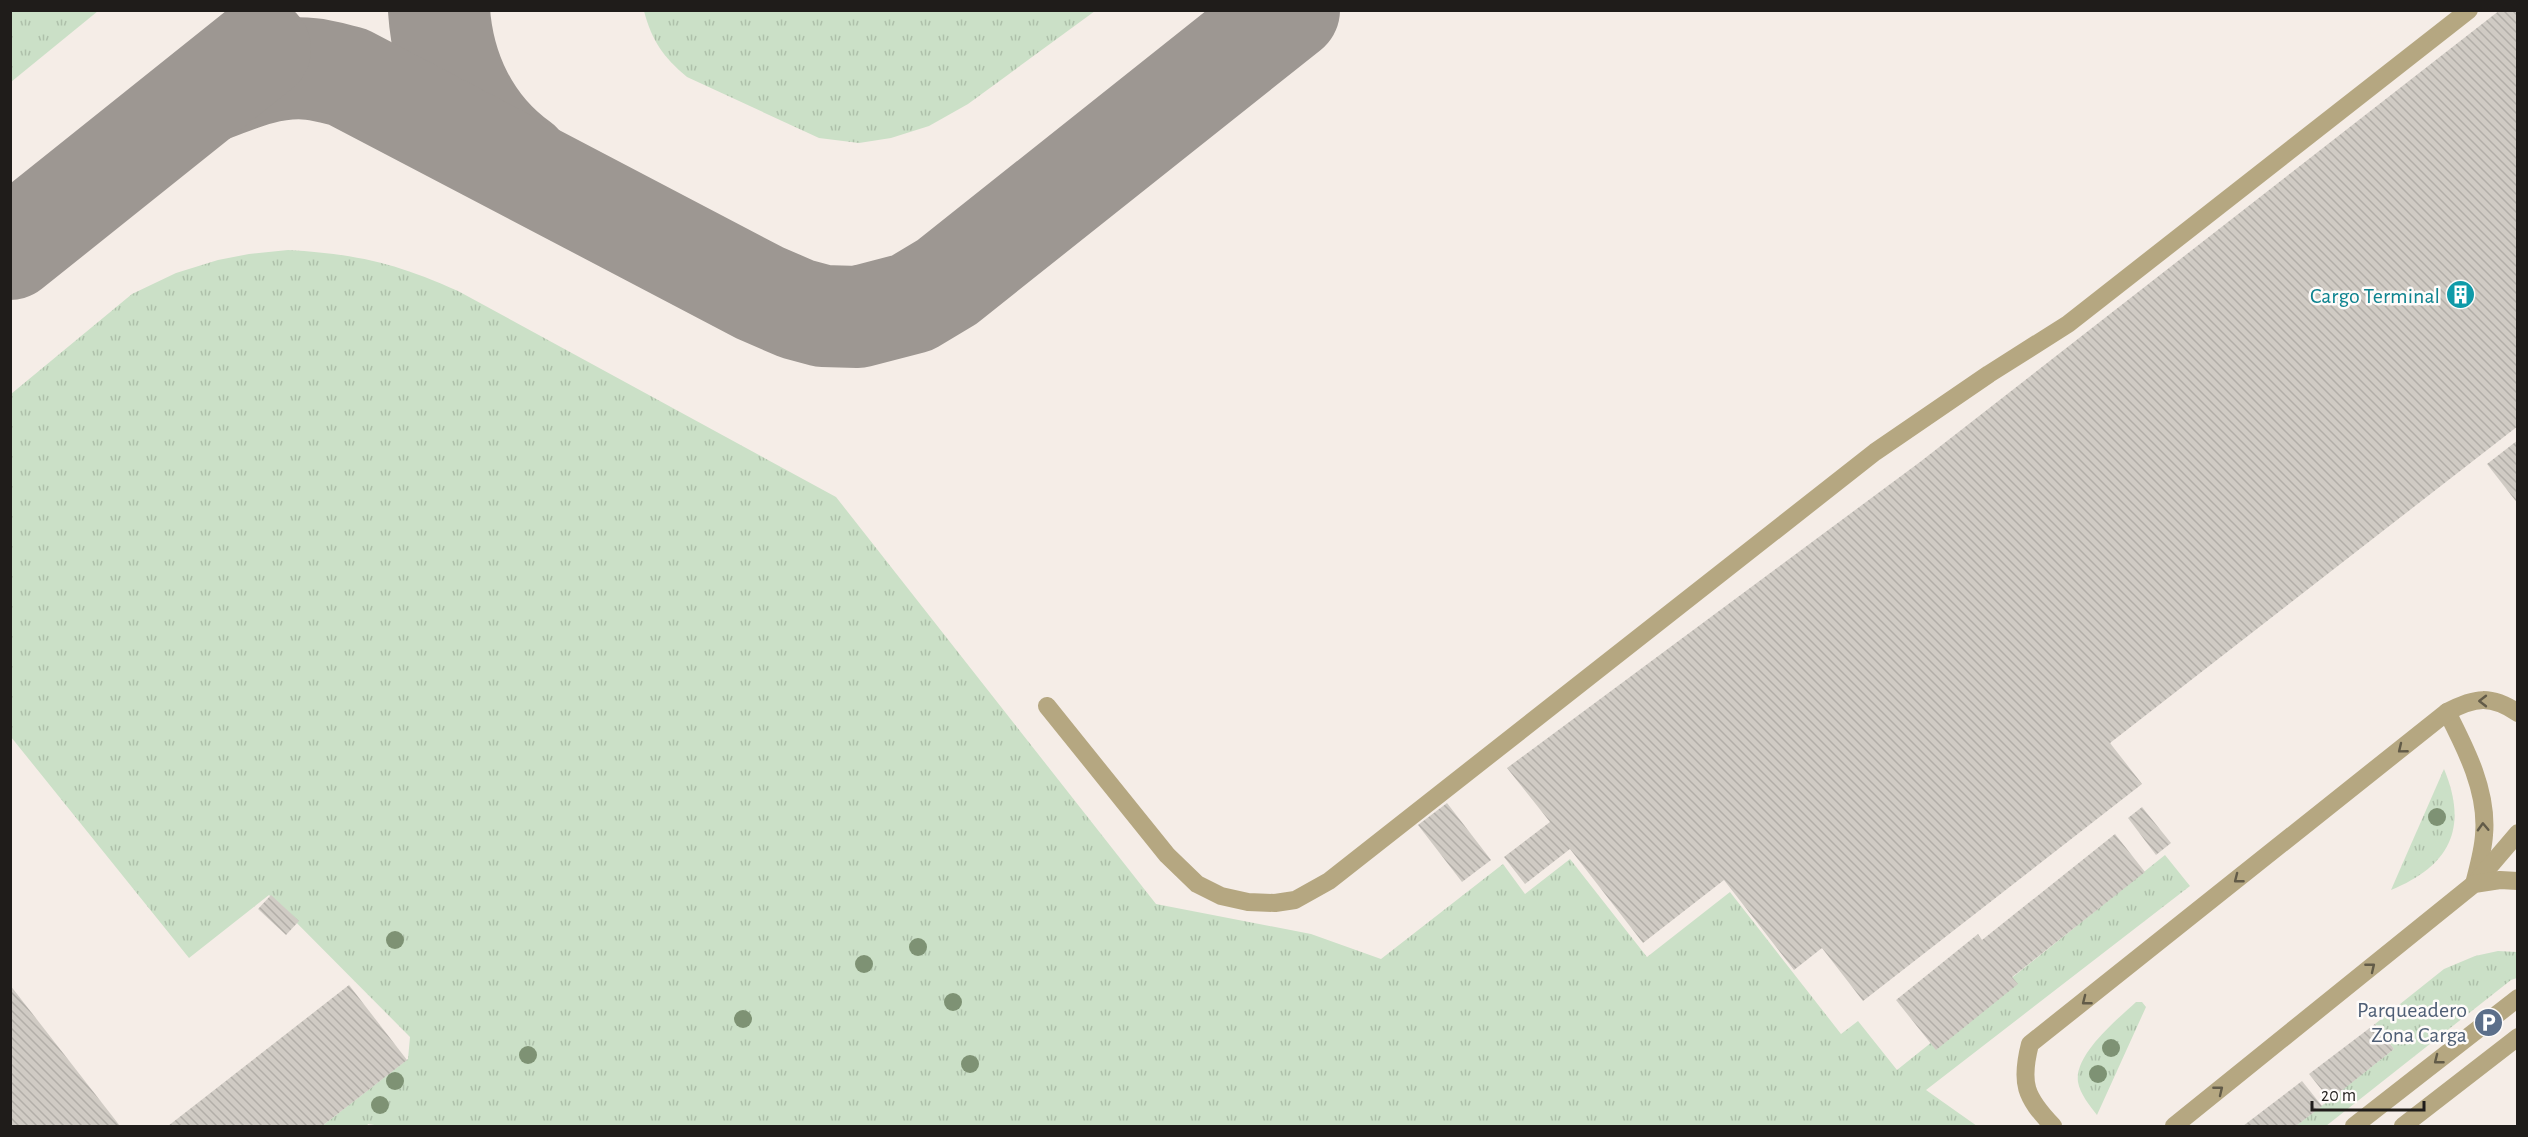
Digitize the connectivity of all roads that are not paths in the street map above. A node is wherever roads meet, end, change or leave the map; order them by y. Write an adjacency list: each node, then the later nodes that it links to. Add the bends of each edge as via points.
1 (2469, 10): 2 (lane, via 2068,324 1875,452 1329,881 1295,900 1248,902 1221,896 1197,884 1167,855)
2 (1047, 706)
3 (2447, 712): 4 (lane, one-way to 3, via 2502,703 2484,700 2466,702); 7 (lane, one-way to 3, via 2485,833 2481,796 2467,750); 10 (lane, one-way to 10, via 2030,1044 2023,1069 2027,1091)
4 (2517, 713)
5 (2517, 833): 7 (lane)
6 (2517, 881): 7 (lane)
7 (2474, 884): 11 (lane, one-way to 7)
8 (2517, 998): 12 (lane, one-way to 12)
9 (2517, 1036): 13 (lane)
10 (2053, 1126)
11 (2174, 1126)
12 (2354, 1126)
13 (2403, 1126)

